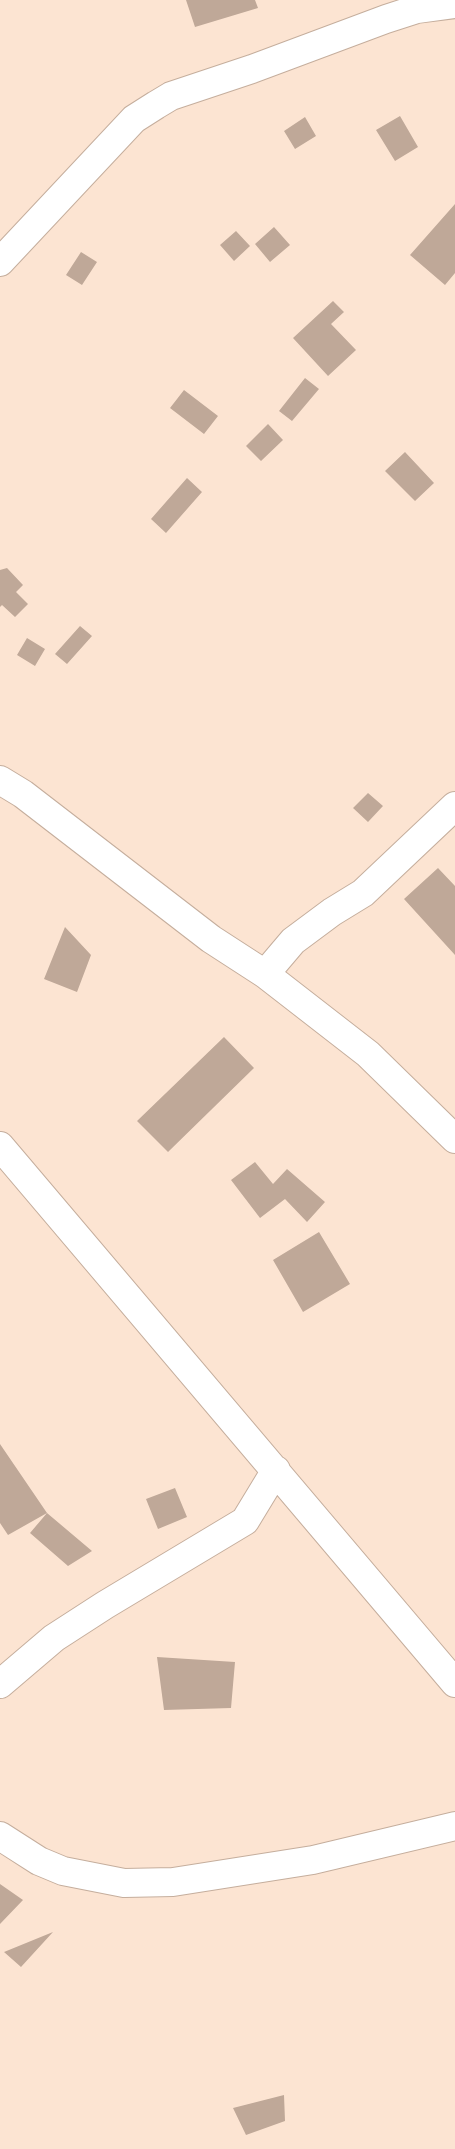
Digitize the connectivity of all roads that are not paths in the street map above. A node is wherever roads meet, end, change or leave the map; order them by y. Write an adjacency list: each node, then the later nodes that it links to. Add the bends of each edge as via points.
1 (455, 4): 2 (street)
2 (387, 10): 3 (street, via 252,69 171,96 134,119)
3 (0, 262)
4 (0, 780): 6 (street, via 23,794 211,939)
5 (455, 806): 6 (street, via 364,893 293,941)
6 (265, 974): 7 (street, via 368,1054)
7 (455, 1139)
8 (0, 1146): 9 (street)
9 (276, 1470): 10 (street); 11 (street, via 245,1521 54,1638)
10 (455, 1683)
11 (0, 1684)
12 (455, 1826): 13 (street, via 313,1860 173,1882 124,1883 63,1871 39,1861)
13 (0, 1836)

